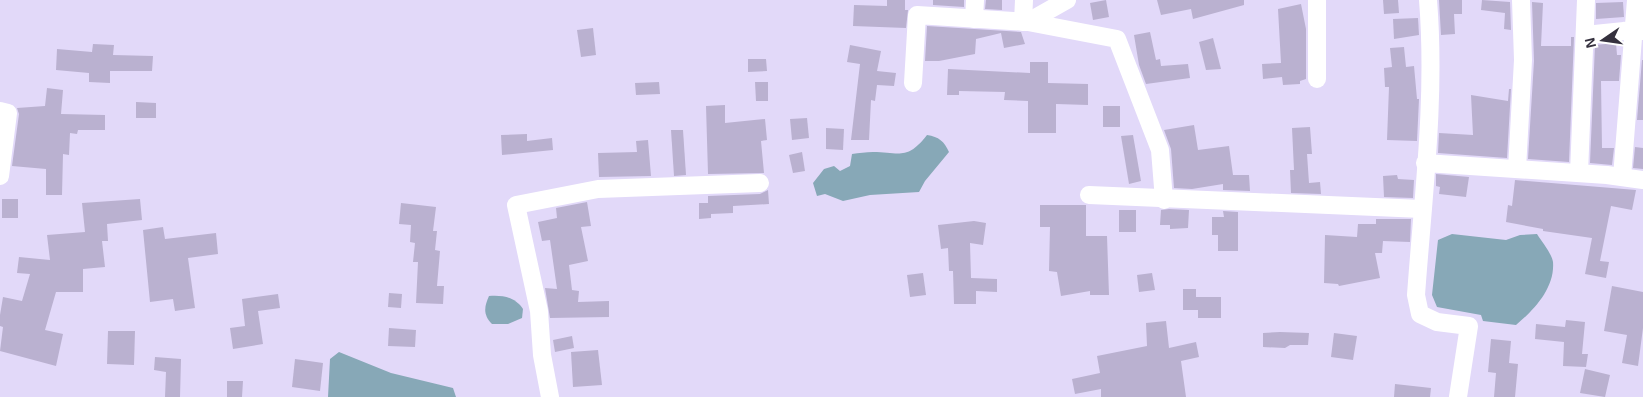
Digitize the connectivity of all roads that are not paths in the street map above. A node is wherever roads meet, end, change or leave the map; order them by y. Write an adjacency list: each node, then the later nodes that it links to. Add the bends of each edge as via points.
1 (975, 0): 9 (street)
2 (1024, 0): 10 (street)
3 (1067, 0): 10 (street)
4 (1317, 0): 13 (street)
5 (1428, 0): 16 (street, via 1430,95)
6 (1521, 0): 17 (street, via 1524,60)
7 (1586, 0): 12 (street)
8 (1636, 0): 11 (street)
9 (974, 19): 10 (street); 14 (street, via 917,15)
10 (1026, 22): 24 (street, via 1117,39 1160,150)
11 (1638, 30): 12 (street); 20 (street)
12 (1585, 35): 18 (street)
13 (1317, 80)
14 (913, 83)
15 (0, 111): 19 (street, via 8,113)
16 (1425, 163): 17 (street); 25 (street)
17 (1517, 169): 18 (street)
18 (1579, 173): 20 (street)
19 (0, 176)
20 (1622, 177): 21 (street)
21 (1643, 180)
22 (760, 183): 26 (street, via 598,189 516,205 539,311 542,356)
23 (1089, 195): 24 (street)
24 (1164, 200): 25 (street)
25 (1422, 209): 27 (street, via 1416,295 1420,314 1437,322 1468,326)
26 (550, 397)
27 (1458, 397)

